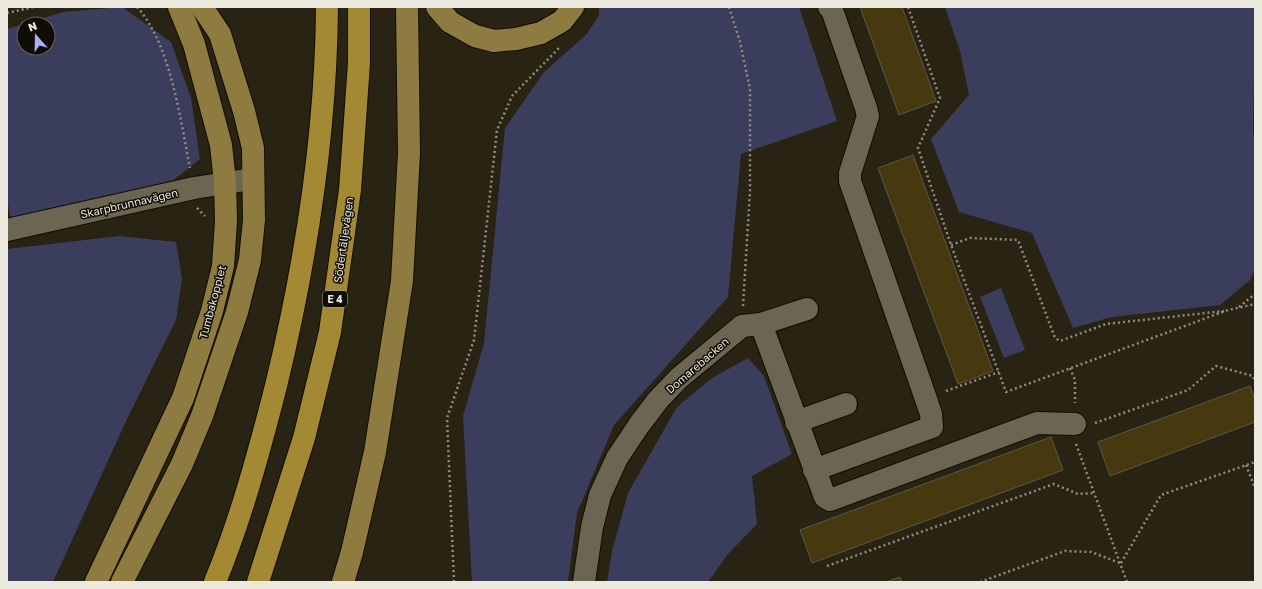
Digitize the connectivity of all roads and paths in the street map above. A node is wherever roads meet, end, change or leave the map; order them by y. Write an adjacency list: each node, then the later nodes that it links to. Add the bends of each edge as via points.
1 (34, 7): 14 (path)
2 (137, 7): 19 (path, via 145,16 161,46 178,108)
3 (202, 7): 15 (main road)
4 (212, 7): 15 (main road)
5 (327, 7): 44 (highway, via 315,184 290,328 259,453)
6 (359, 7): 45 (highway, Södertäljevägen / E 4, via 359,63 350,190 330,332 304,438)
7 (407, 7): 46 (main road, via 409,153 402,281 375,452)
8 (437, 7): 9 (main road, via 450,22 475,36 494,41 541,33 562,21)
9 (573, 7)
10 (729, 7): 27 (path, via 750,89)
11 (829, 7): 31 (street, via 868,116 850,173 850,181)
12 (908, 7): 21 (path, via 940,98 918,148)
13 (179, 9): 18 (main road, Tumbakopplet, via 194,44 210,100 221,145)
14 (7, 13)
15 (220, 34): 17 (main road, via 253,148)
16 (561, 46): 47 (path, via 512,96 497,130 474,340 447,418)
17 (252, 179): 18 (street, Skarpbrunnavägen); 43 (main road, via 254,220 250,260 237,312 202,416 182,464)
18 (225, 182): 19 (street, Skarpbrunnavägen); 42 (main road, Tumbakopplet, via 223,266 212,311 183,398)
19 (194, 188): 20 (street, Skarpbrunnavägen)
20 (7, 230)
21 (951, 245): 26 (path, via 970,238 1018,240 1055,338 1060,341 1106,324); 29 (path)
22 (1255, 294): 24 (path)
23 (1255, 304): 24 (path)
24 (1238, 307): 26 (path)
25 (807, 309): 27 (street)
26 (1228, 310): 28 (path)
27 (751, 325): 33 (street); 48 (street, Domarebacken, via 679,378 658,400 618,458 600,495 592,527)
28 (1070, 368): 29 (path, via 1006,392); 34 (path, via 1075,380)
29 (998, 372): 31 (path)
30 (1255, 381): 34 (path, via 1253,376 1216,366 1188,390 1096,423)
31 (926, 398): 37 (street, via 932,427)
32 (846, 404): 33 (street)
33 (796, 422): 37 (street)
34 (1075, 424): 37 (street, via 1037,423 830,500 825,497); 39 (path, via 1076,448)
35 (1255, 462): 36 (path)
36 (1246, 466): 38 (path); 40 (path, via 1161,495)
37 (814, 470)
38 (1255, 488)
39 (1094, 493): 40 (path); 41 (path, via 1078,494 1054,484)
40 (1121, 563): 49 (path, via 1091,552 1065,551); 50 (path)
41 (827, 566)
42 (96, 582)
43 (122, 582)
44 (215, 582)
45 (258, 582)
46 (343, 582)
47 (454, 582)
48 (584, 582)
49 (980, 582)
50 (1127, 582)

